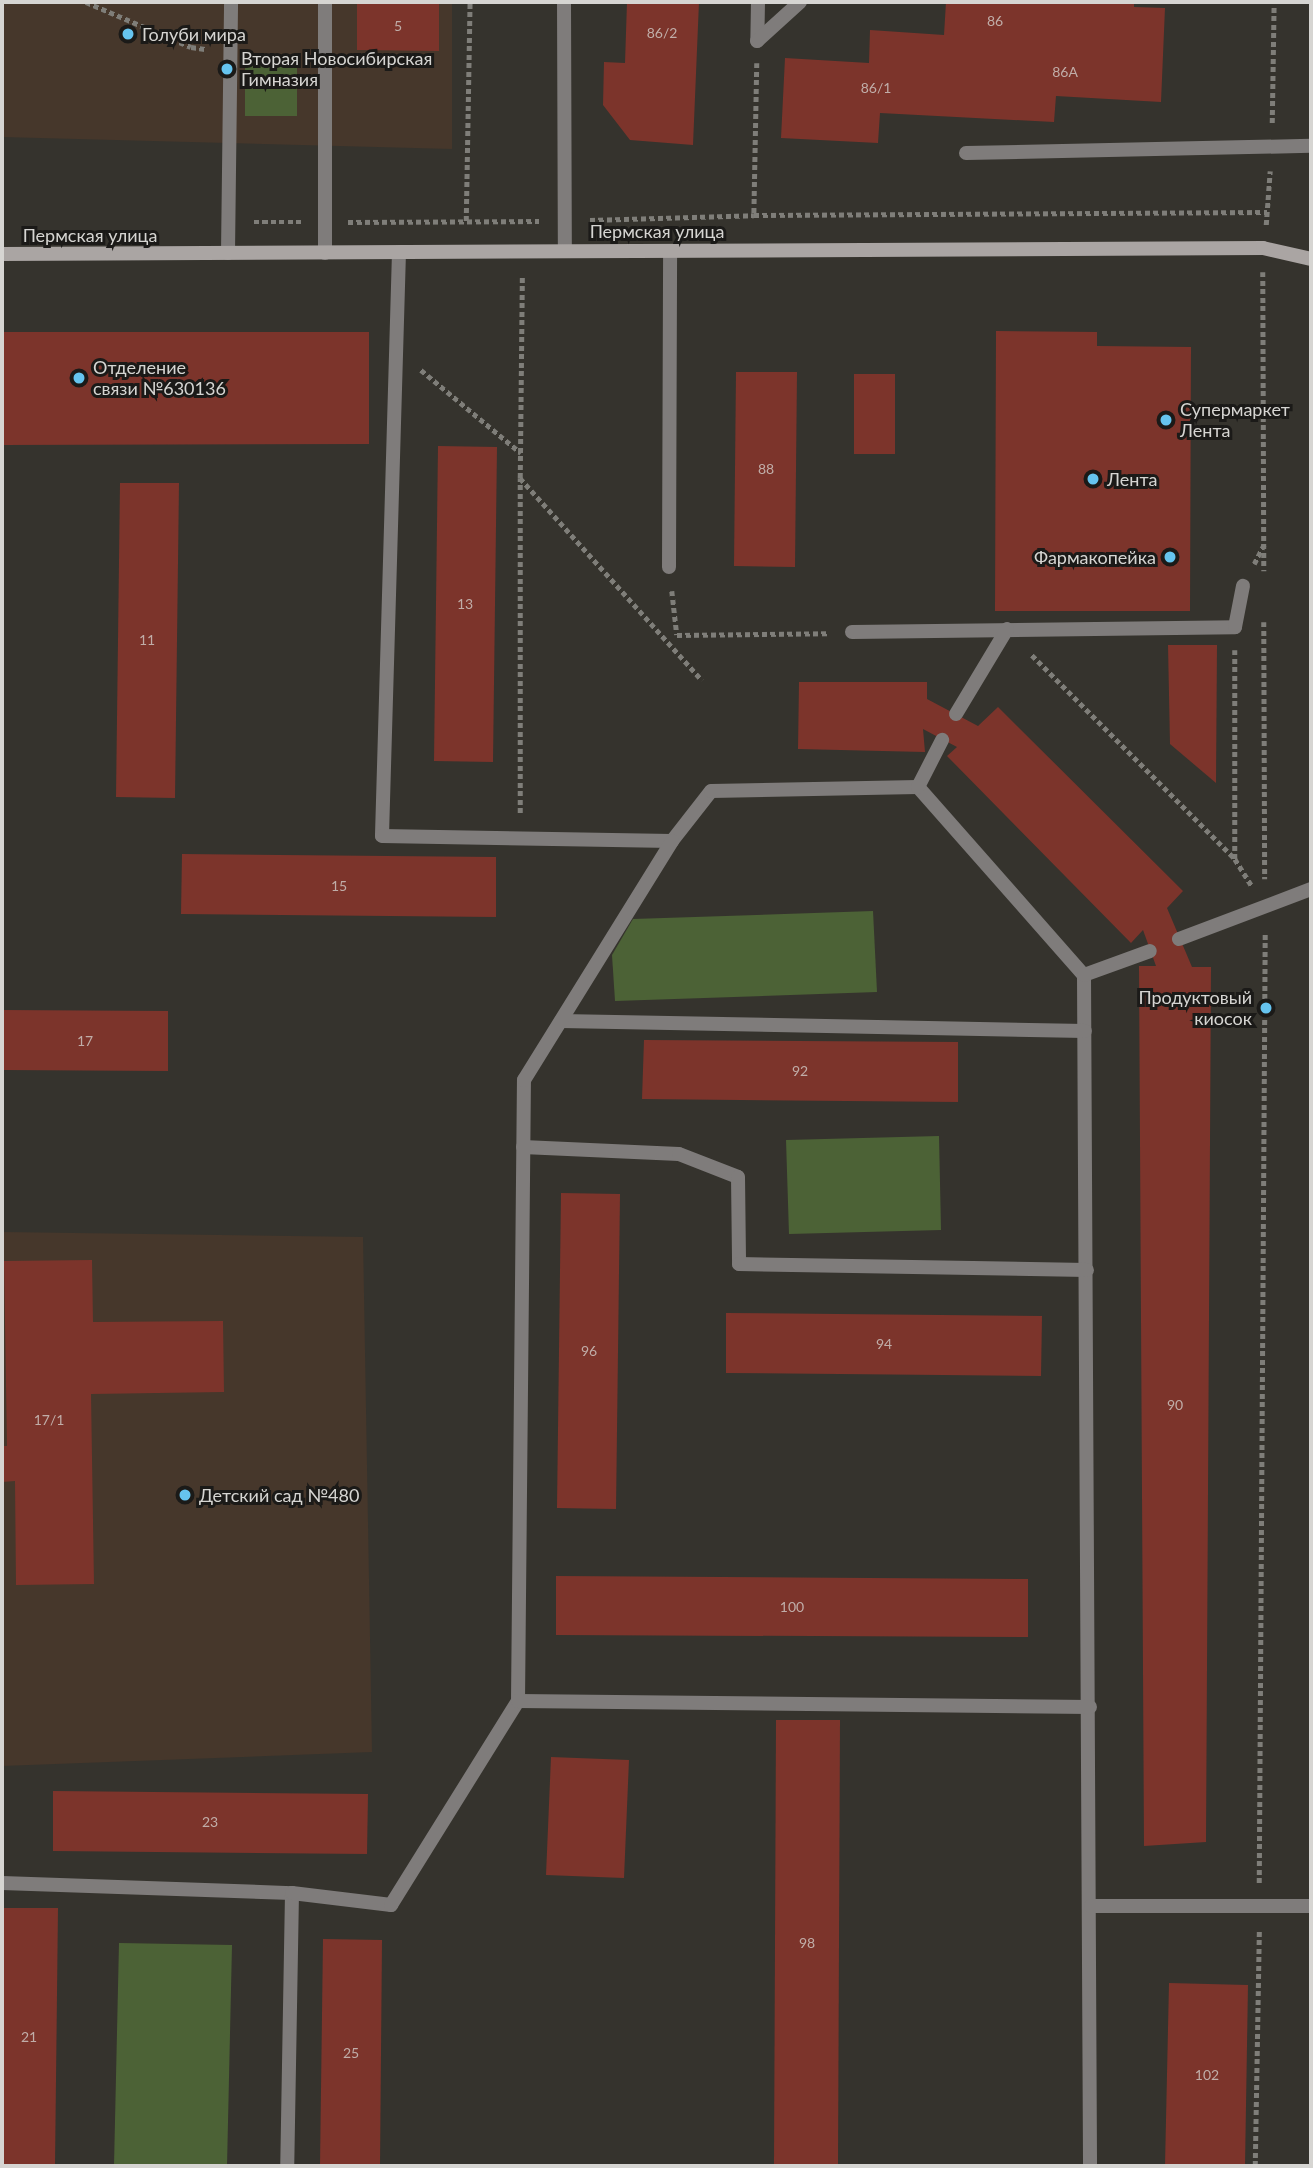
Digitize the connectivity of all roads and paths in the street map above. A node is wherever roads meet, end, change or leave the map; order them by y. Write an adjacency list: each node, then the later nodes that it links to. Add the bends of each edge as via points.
1 (86, 2): 10 (path, via 191,47)
2 (231, 2): 10 (lane)
3 (326, 2): 19 (lane)
4 (470, 2): 17 (path)
5 (564, 2): 18 (lane)
6 (758, 2): 9 (lane)
7 (800, 2): 9 (lane)
8 (1274, 2): 12 (path)
9 (757, 41): 15 (path)
10 (230, 51): 16 (lane)
11 (1311, 146): 12 (lane)
12 (1272, 147): 13 (lane); 14 (path)
13 (966, 153)
14 (1267, 212): 15 (path); 20 (path)
15 (754, 215): 18 (path)
16 (229, 221): 19 (path); 25 (lane)
17 (466, 221): 18 (path); 19 (path)
18 (564, 221): 22 (lane)
19 (325, 222): 26 (lane)
20 (1263, 248): 23 (street, Пермская улица); 28 (street, Пермская улица); 33 (path)
21 (522, 251): 22 (street, Пермская улица); 24 (street, Пермская улица); 30 (path)
22 (565, 251): 23 (street, Пермская улица)
23 (670, 251): 32 (lane)
24 (400, 252): 26 (street, Пермская улица); 29 (lane)
25 (228, 253): 26 (street, Пермская улица); 27 (street, Пермская улица)
26 (325, 253)
27 (2, 254)
28 (1311, 259)
29 (396, 349): 30 (path); 43 (lane, via 382,836)
30 (521, 453): 31 (path)
31 (520, 478): 39 (path); 43 (path)
32 (669, 567): 38 (path, via 677,635)
33 (1264, 585)
34 (1243, 586): 36 (lane)
35 (1264, 613): 47 (path)
36 (1235, 627): 37 (lane); 45 (path)
37 (1007, 629): 38 (lane); 40 (lane); 45 (path)
38 (852, 632)
39 (702, 680)
40 (956, 714)
41 (942, 740): 42 (lane)
42 (918, 787): 44 (lane, via 711,791); 50 (lane)
43 (520, 839): 44 (lane)
44 (672, 841): 51 (lane)
45 (1235, 859): 47 (path)
46 (1311, 889): 47 (lane)
47 (1265, 906): 48 (lane); 60 (path)
48 (1180, 939)
49 (1150, 951): 50 (lane)
50 (1084, 975): 52 (lane)
51 (561, 1021): 52 (lane); 53 (lane, via 524,1080)
52 (1085, 1031): 54 (lane)
53 (523, 1147): 54 (lane, via 679,1154 738,1177 739,1264); 55 (lane)
54 (1087, 1270): 56 (lane)
55 (518, 1700): 56 (lane); 58 (lane, via 391,1905)
56 (1090, 1707): 59 (lane)
57 (2, 1883): 58 (lane)
58 (292, 1893): 62 (lane)
59 (1091, 1906): 60 (lane); 63 (lane)
60 (1259, 1906): 61 (lane); 64 (path)
61 (1311, 1906)
62 (287, 2166)
63 (1090, 2166)
64 (1255, 2166)

